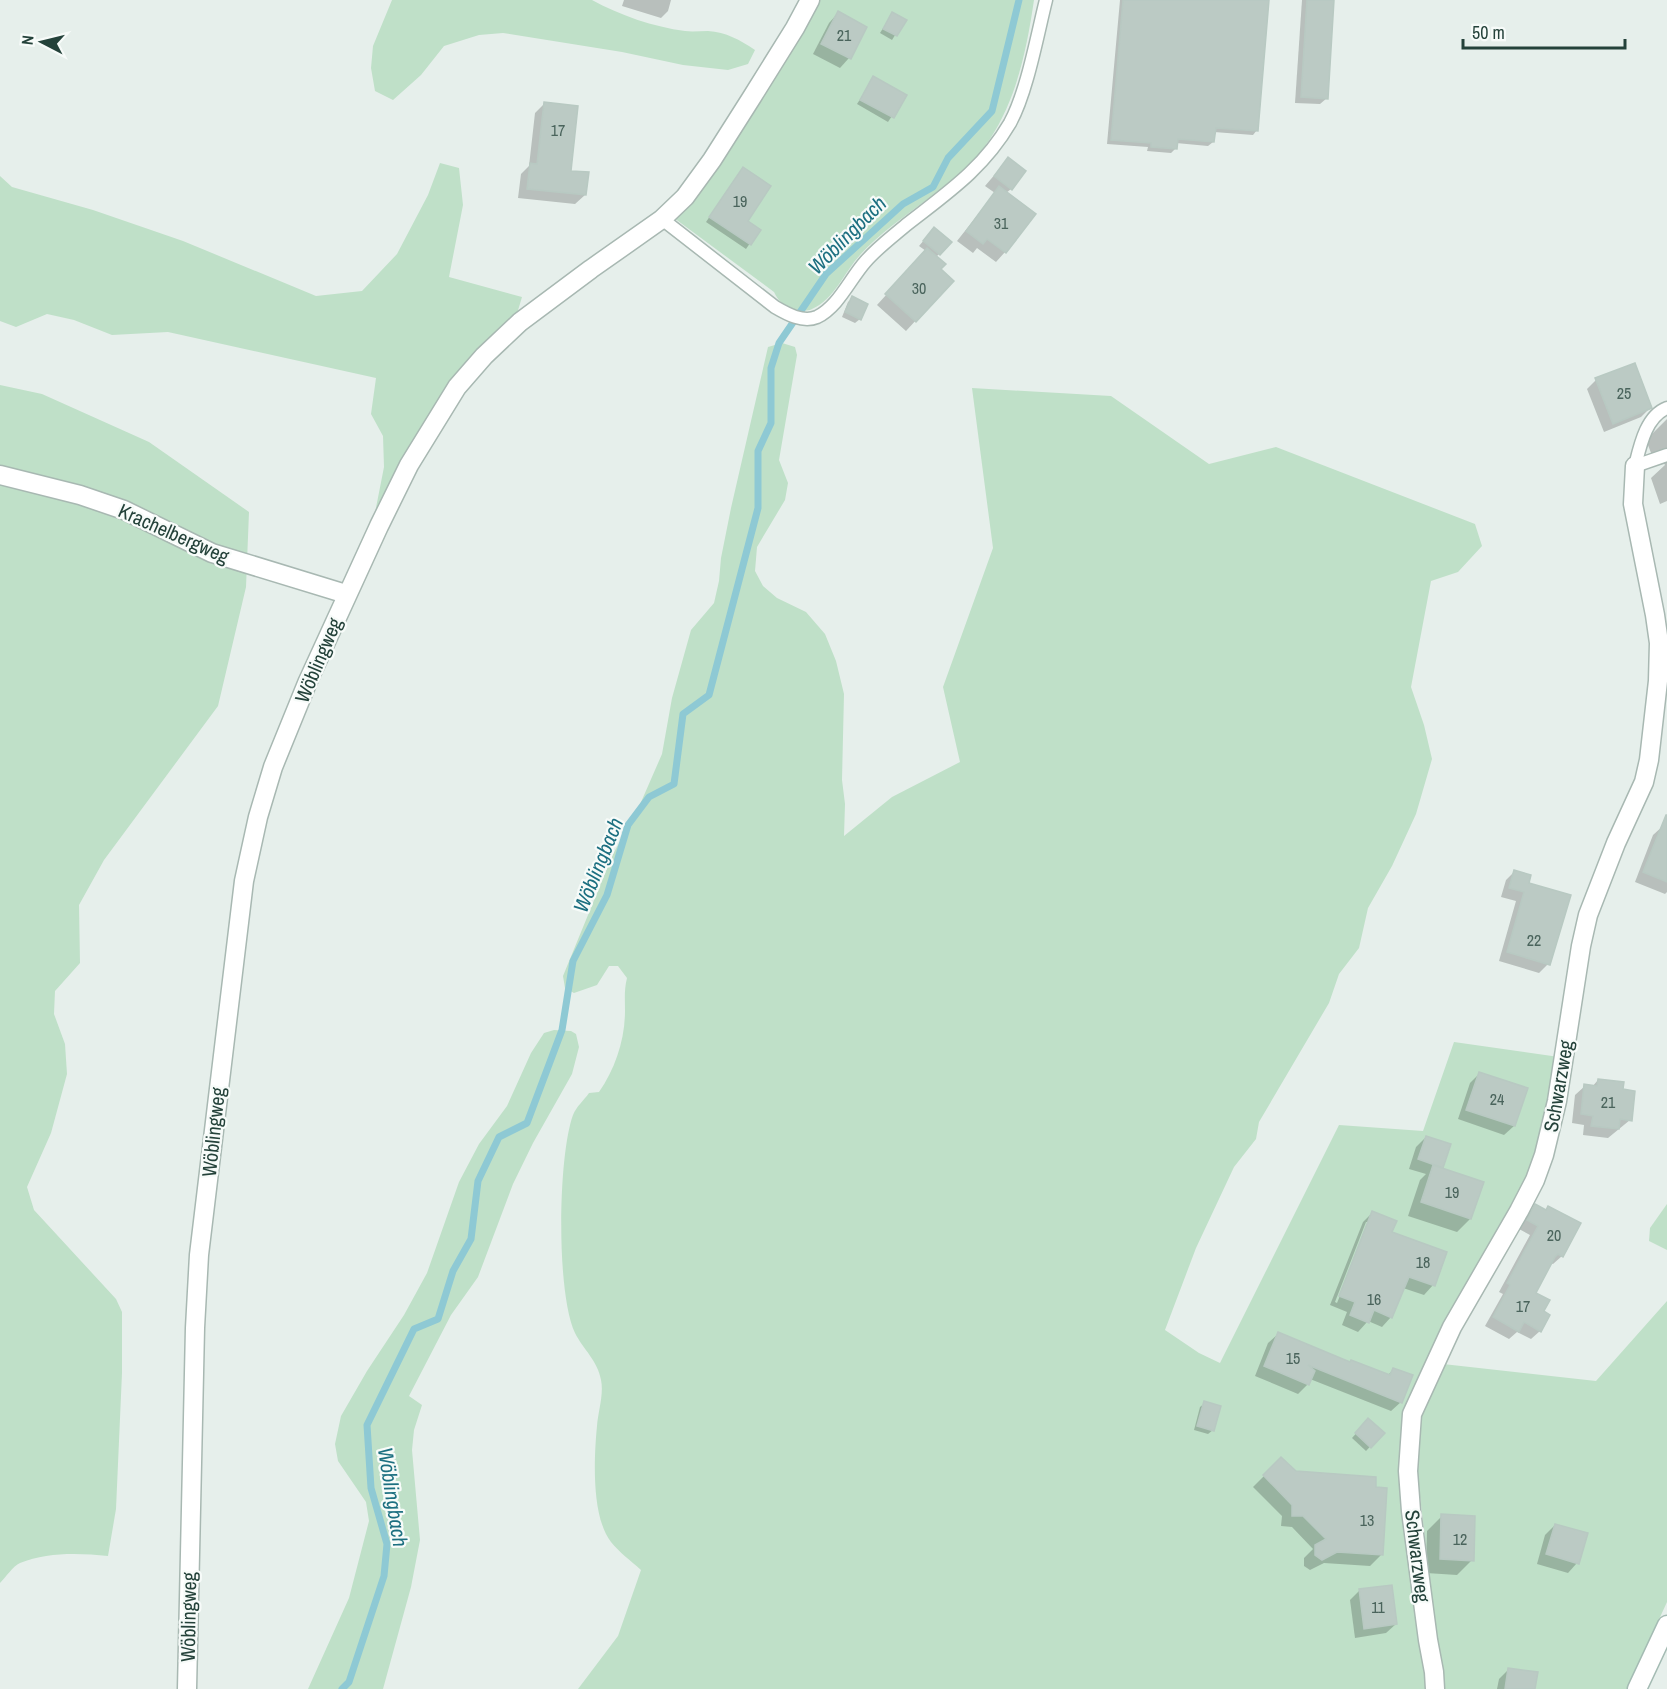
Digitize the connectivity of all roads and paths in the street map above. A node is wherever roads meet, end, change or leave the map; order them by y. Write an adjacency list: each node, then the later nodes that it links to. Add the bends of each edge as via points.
1 (810, 0): 3 (street, Wöblingweg, via 712,160 685,197)
2 (1047, 0): 3 (lane, via 1022,92 996,145 967,177 881,246 831,307 819,316 808,320 789,315)
3 (662, 219): 8 (street, Wöblingweg, via 520,322 457,387 409,465)
4 (1667, 408): 6 (lane, via 1653,417)
5 (1667, 455): 6 (lane)
6 (1635, 466): 11 (street, Schwarzweg, via 1633,504 1659,652 1644,782 1588,915 1553,1125 1538,1172 1452,1327 1412,1414 1408,1471)
7 (0, 475): 8 (street, Krachelbergweg, via 124,510 212,553)
8 (346, 594): 10 (street, Wöblingweg, via 273,767 244,881 199,1255)
9 (1667, 1625): 12 (street)
10 (187, 1689)
11 (1435, 1689)
12 (1637, 1689)

